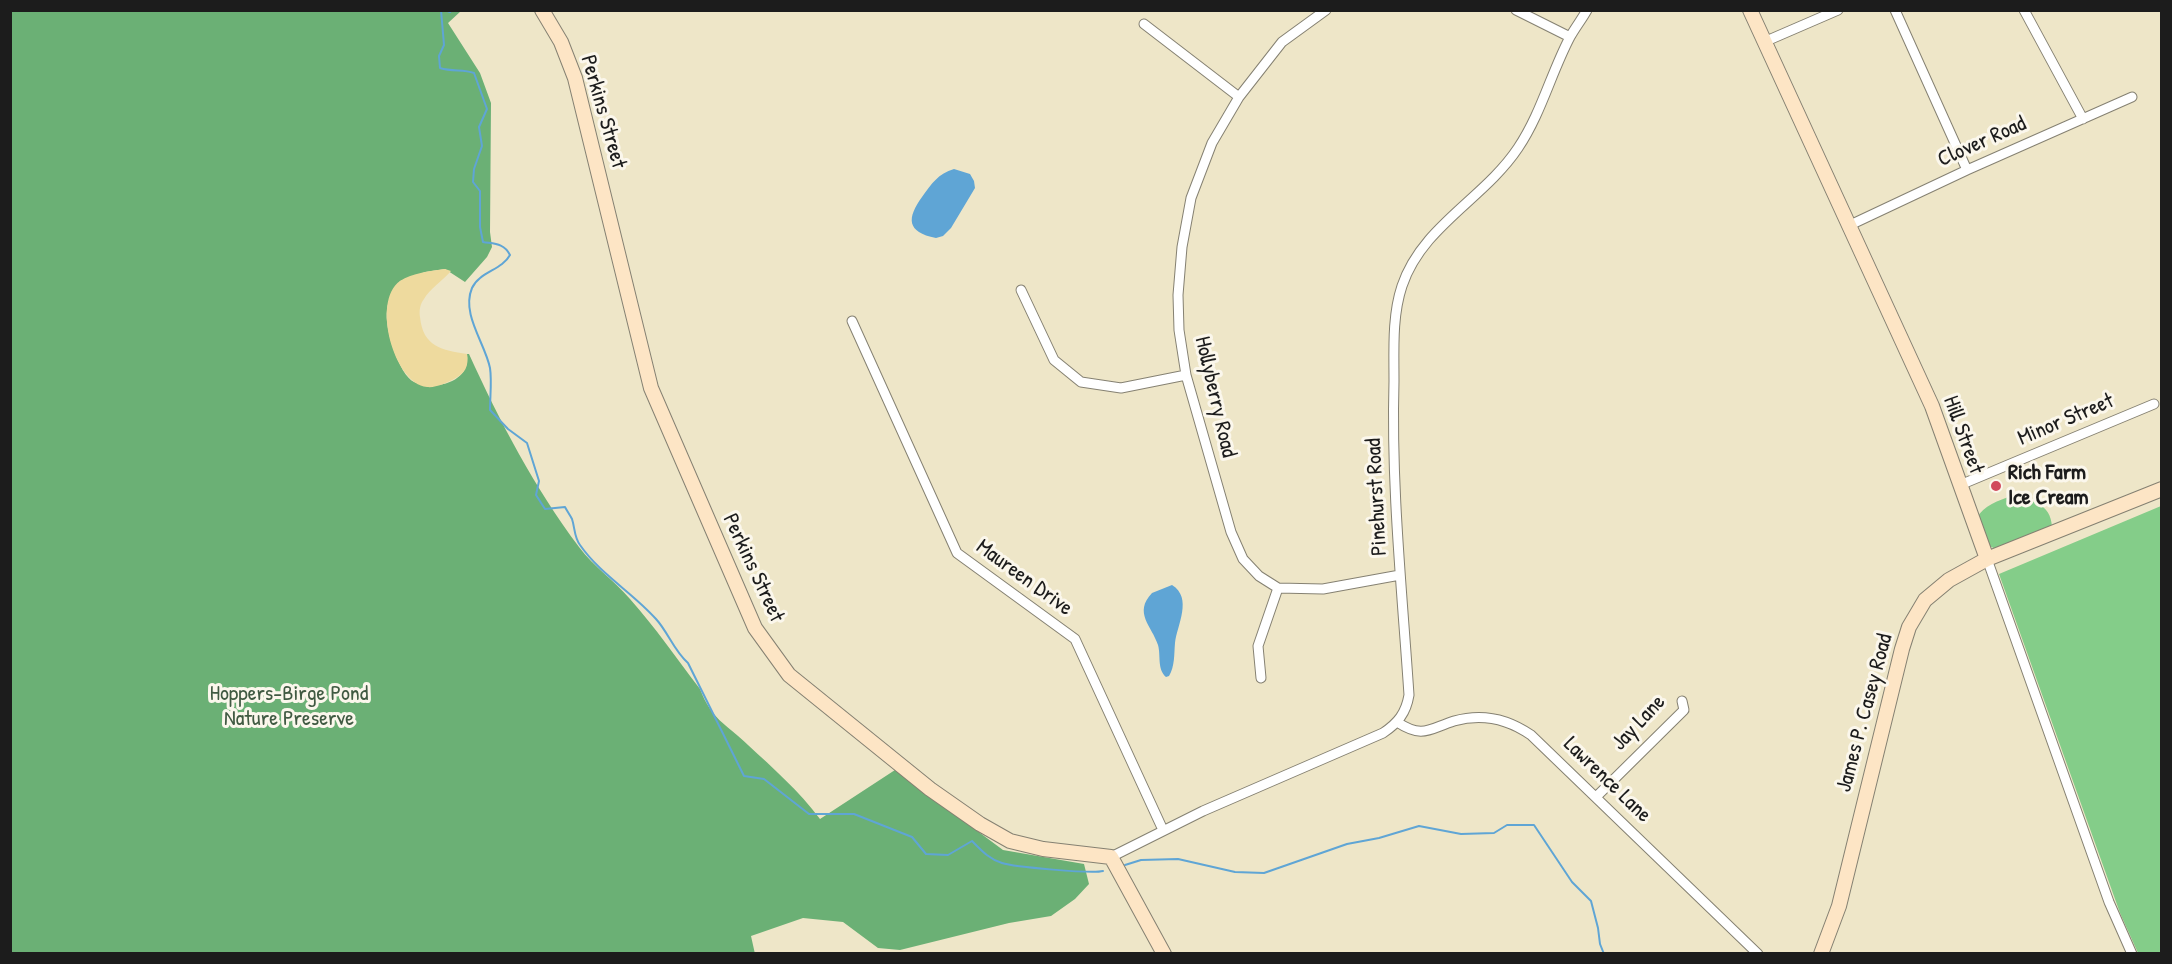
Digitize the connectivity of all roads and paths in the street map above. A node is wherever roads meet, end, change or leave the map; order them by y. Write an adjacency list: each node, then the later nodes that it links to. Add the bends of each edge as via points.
1 (542, 10): 31 (street, Perkins Street, via 561,42 578,87 651,388 755,628 789,675 930,789 980,824 1010,841)
2 (1326, 10): 12 (street, Hollyberry Road, via 1282,42)
3 (1516, 10): 10 (street)
4 (1587, 10): 10 (street, Pinehurst Road)
5 (1750, 10): 11 (street, Hill Street)
6 (1838, 10): 11 (street)
7 (1895, 10): 15 (street)
8 (2024, 10): 14 (street)
9 (1144, 24): 12 (street)
10 (1570, 37): 24 (street, Pinehurst Road, via 1518,148 1497,176 1435,233 1414,259 1402,286 1395,329 1392,430)
11 (1764, 42): 16 (street, Hill Street)
12 (1239, 97): 19 (street, Hollyberry Road, via 1212,143 1191,198 1178,295)
13 (2132, 98): 14 (street, Clover Road)
14 (2083, 119): 15 (street, Clover Road)
15 (1967, 170): 16 (street, Clover Road)
16 (1848, 226): 21 (street, Hill Street, via 1932,406)
17 (1021, 290): 19 (street, via 1054,360 1081,382 1121,388)
18 (852, 321): 30 (street, Maureen Drive, via 957,553 1075,639)
19 (1186, 375): 25 (street, Hollyberry Road, via 1230,532 1243,559)
20 (2154, 404): 21 (street, Minor Street)
21 (1960, 485): 23 (street, Hill Street)
22 (2162, 489): 23 (street, James P. Casey Road)
23 (1987, 559): 34 (street, James P. Casey Road, via 1949,580 1925,600 1909,627 1839,906); 35 (street, Hill Street, via 2109,902)
24 (1400, 575): 25 (street, via 1323,589); 28 (street, Pinehurst Road, via 1409,695 1407,707)
25 (1278, 588): 26 (street, via 1258,646)
26 (1261, 678)
27 (1682, 701): 29 (street, Jay Lane, via 1684,710)
28 (1397, 722): 29 (street, Lawrence Lane, via 1410,731 1425,732 1473,718 1506,721 1531,735); 30 (street, via 1383,733)
29 (1596, 797): 33 (street, Lawrence Lane)
30 (1163, 830): 31 (street)
31 (1111, 858): 32 (street)
32 (1164, 954)
33 (1758, 954)
34 (1821, 954)
35 (2132, 954)

